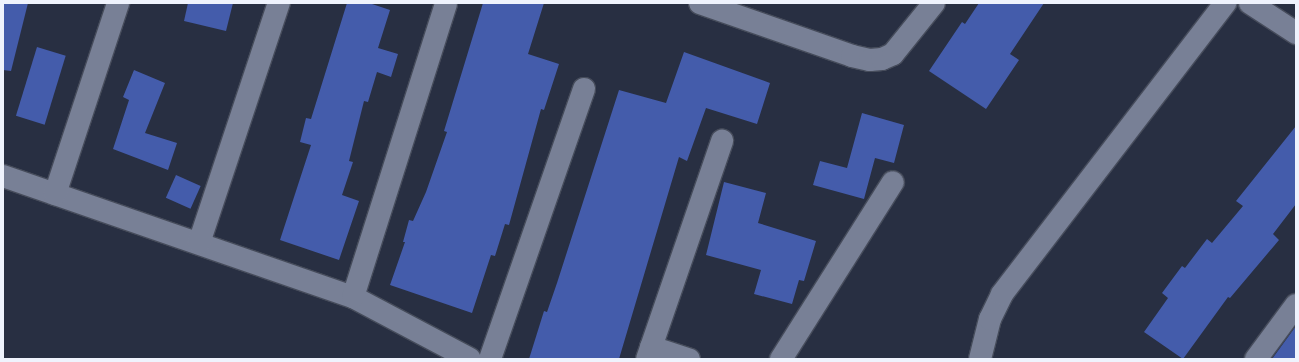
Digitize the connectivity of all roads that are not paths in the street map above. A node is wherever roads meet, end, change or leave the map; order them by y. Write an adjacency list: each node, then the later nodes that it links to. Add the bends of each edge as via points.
1 (118, 3): 13 (street)
2 (279, 3): 14 (street)
3 (446, 3): 15 (street)
4 (700, 3): 5 (street, via 870,60 882,59 893,54)
5 (934, 3)
6 (1225, 3): 22 (street, via 1002,294 990,319)
7 (1250, 3): 8 (street)
8 (1296, 33)
9 (584, 90): 19 (street)
10 (722, 141): 17 (street)
11 (3, 176): 13 (street)
12 (893, 182): 21 (street)
13 (55, 194): 14 (street)
14 (199, 243): 15 (street)
15 (353, 297): 18 (street)
16 (1296, 305): 23 (street)
17 (649, 353): 20 (street)
18 (470, 359)
19 (490, 359)
20 (689, 359)
21 (781, 359)
22 (980, 359)
23 (1256, 359)

